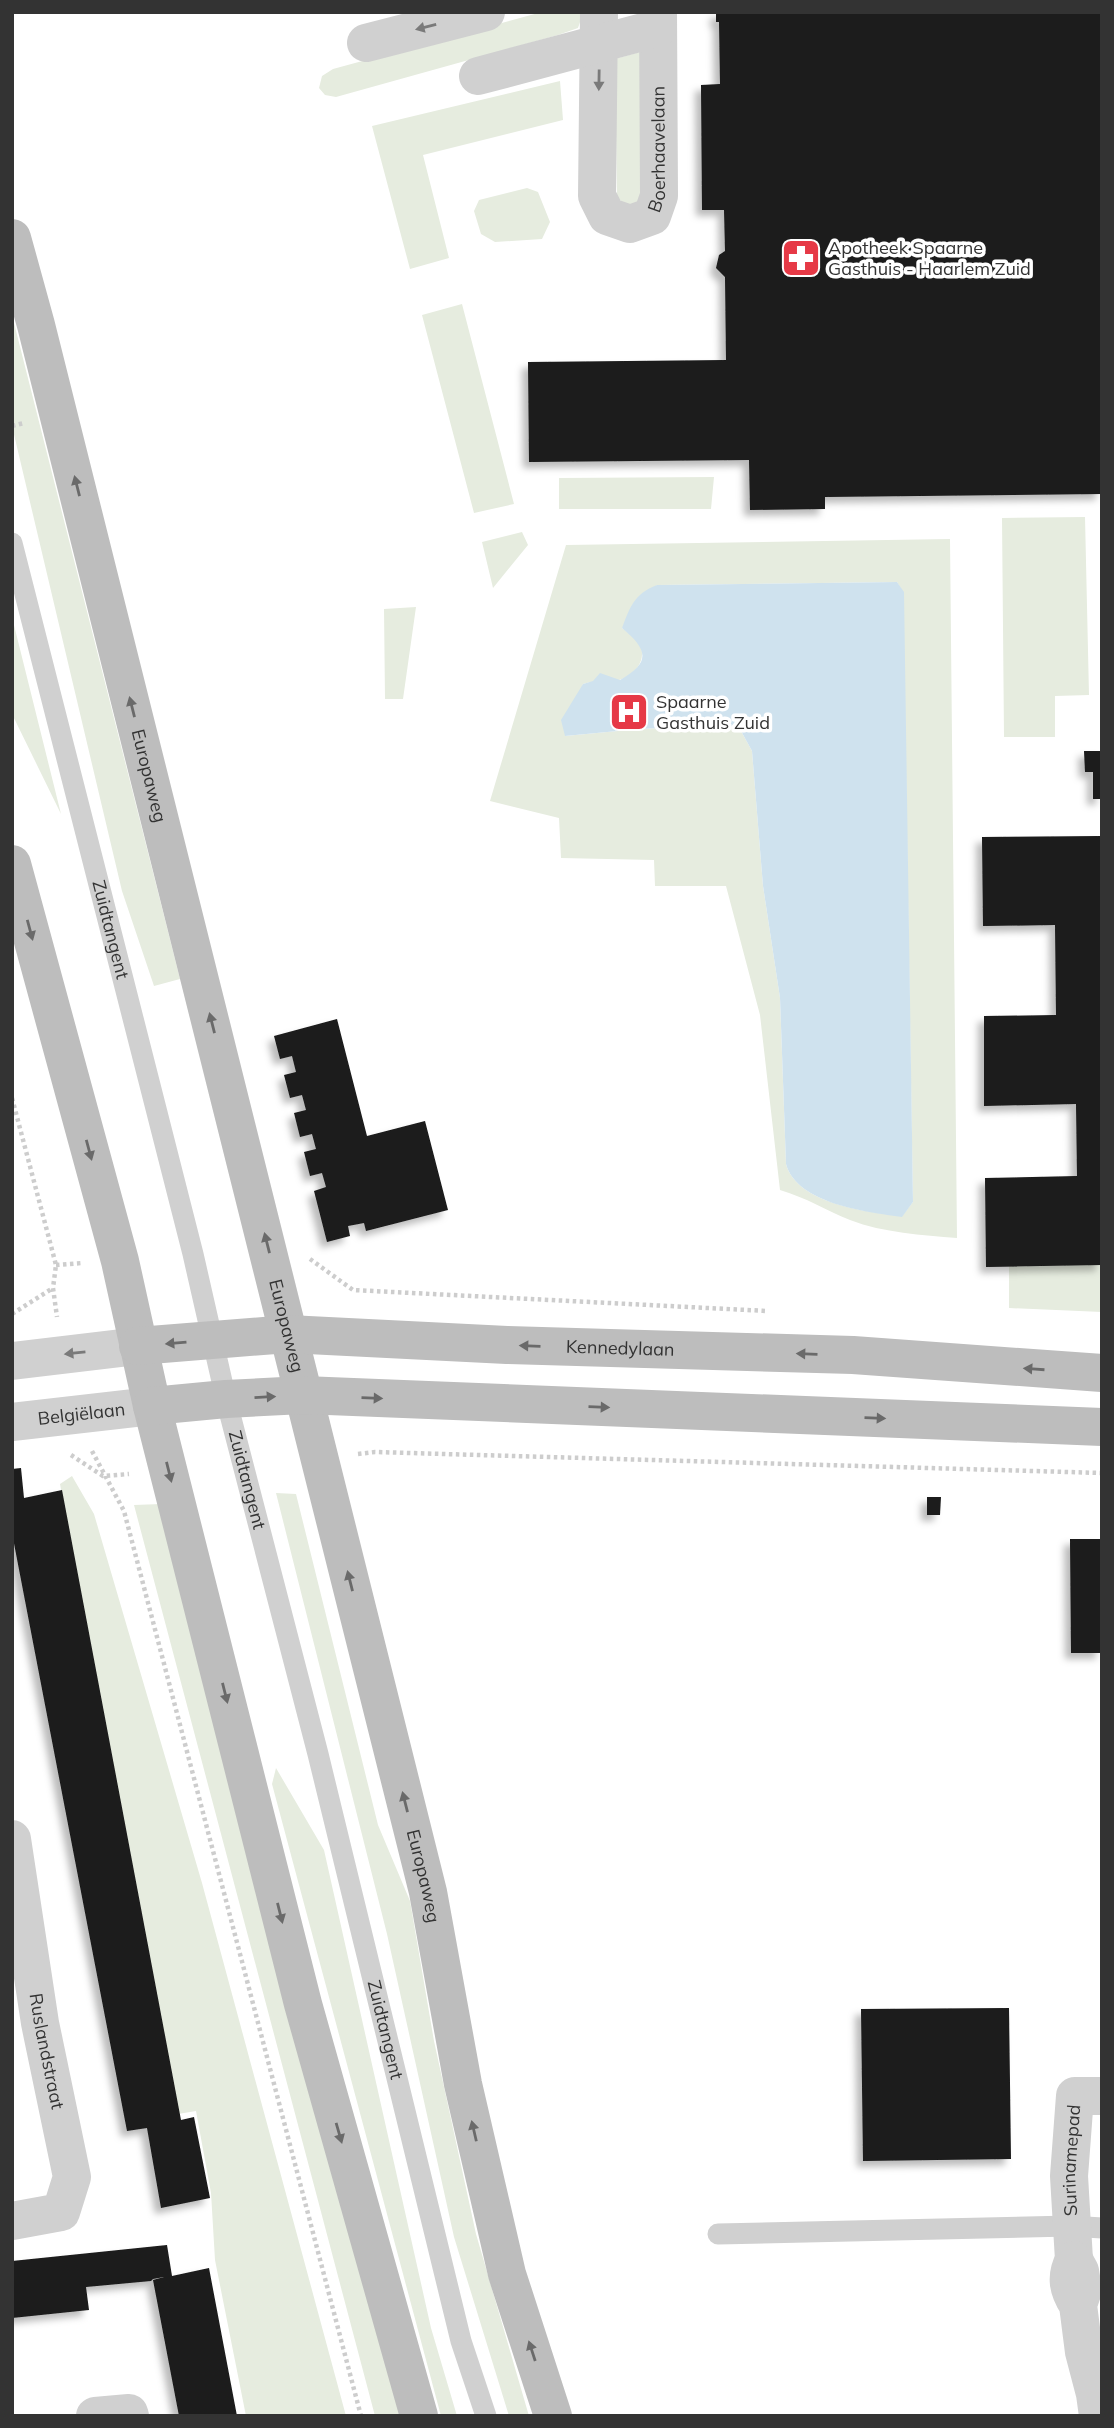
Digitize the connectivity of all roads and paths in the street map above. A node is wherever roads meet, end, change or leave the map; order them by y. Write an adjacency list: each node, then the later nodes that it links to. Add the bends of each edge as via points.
1 (486, 12): 4 (street, one-way to 4)
2 (658, 20): 3 (street, Boerhaavelaan); 3 (street, Boerhaavelaan, one-way to 2, via 597,196 607,216 630,224 652,216 659,196)
3 (599, 27): 5 (street, Boerhaavelaan)
4 (366, 43)
5 (478, 76)
6 (12, 238): 10 (main road, Europaweg, one-way to 6)
7 (12, 543): 16 (lane, Zuidtangent)
8 (12, 864): 11 (main road, one-way to 11)
9 (12, 1098): 12 (path)
10 (268, 1249): 13 (path, via 293,1247 353,1290); 15 (main road, Europaweg)
11 (120, 1261): 12 (path); 17 (main road)
12 (56, 1265): 14 (path, via 52,1288)
13 (772, 1311)
14 (12, 1314)
15 (288, 1334): 16 (main road, Kennedylaan); 19 (main road, Kennedylaan, one-way to 15, via 853,1355); 20 (main road, Europaweg)
16 (214, 1340): 17 (main road, Kennedylaan, one-way to 17); 21 (lane, Zuidtangent)
17 (138, 1346): 18 (street, one-way to 18); 22 (main road)
18 (12, 1361)
19 (1102, 1373)
20 (303, 1395): 21 (main road, one-way to 20); 24 (main road, one-way to 24); 25 (main road, Europaweg)
21 (226, 1399): 22 (main road); 38 (lane, Zuidtangent, via 461,2341)
22 (152, 1406): 23 (street, Belgiëlaan); 26 (main road)
23 (12, 1422)
24 (1102, 1427)
25 (320, 1458): 27 (path, via 375,1452); 39 (main road, Europaweg, one-way to 25, via 507,2274 463,2084 428,1892)
26 (168, 1469): 36 (path, via 103,1476 124,1511); 37 (main road, one-way to 37, via 303,2004)
27 (1102, 1473)
28 (12, 1839): 29 (street, Ruslandstraat)
29 (26, 2024): 31 (street, Ruslandstraat, via 72,2177 61,2212)
30 (1088, 2096): 33 (street, Surinamepad, via 1069,2176)
31 (12, 2221)
32 (718, 2234): 33 (lane)
33 (1082, 2238): 40 (street, Surinamepad, via 1079,2305)
34 (95, 2416): 35 (street)
35 (130, 2416)
36 (361, 2416)
37 (419, 2416)
38 (486, 2416)
39 (553, 2416)
40 (1098, 2416)

